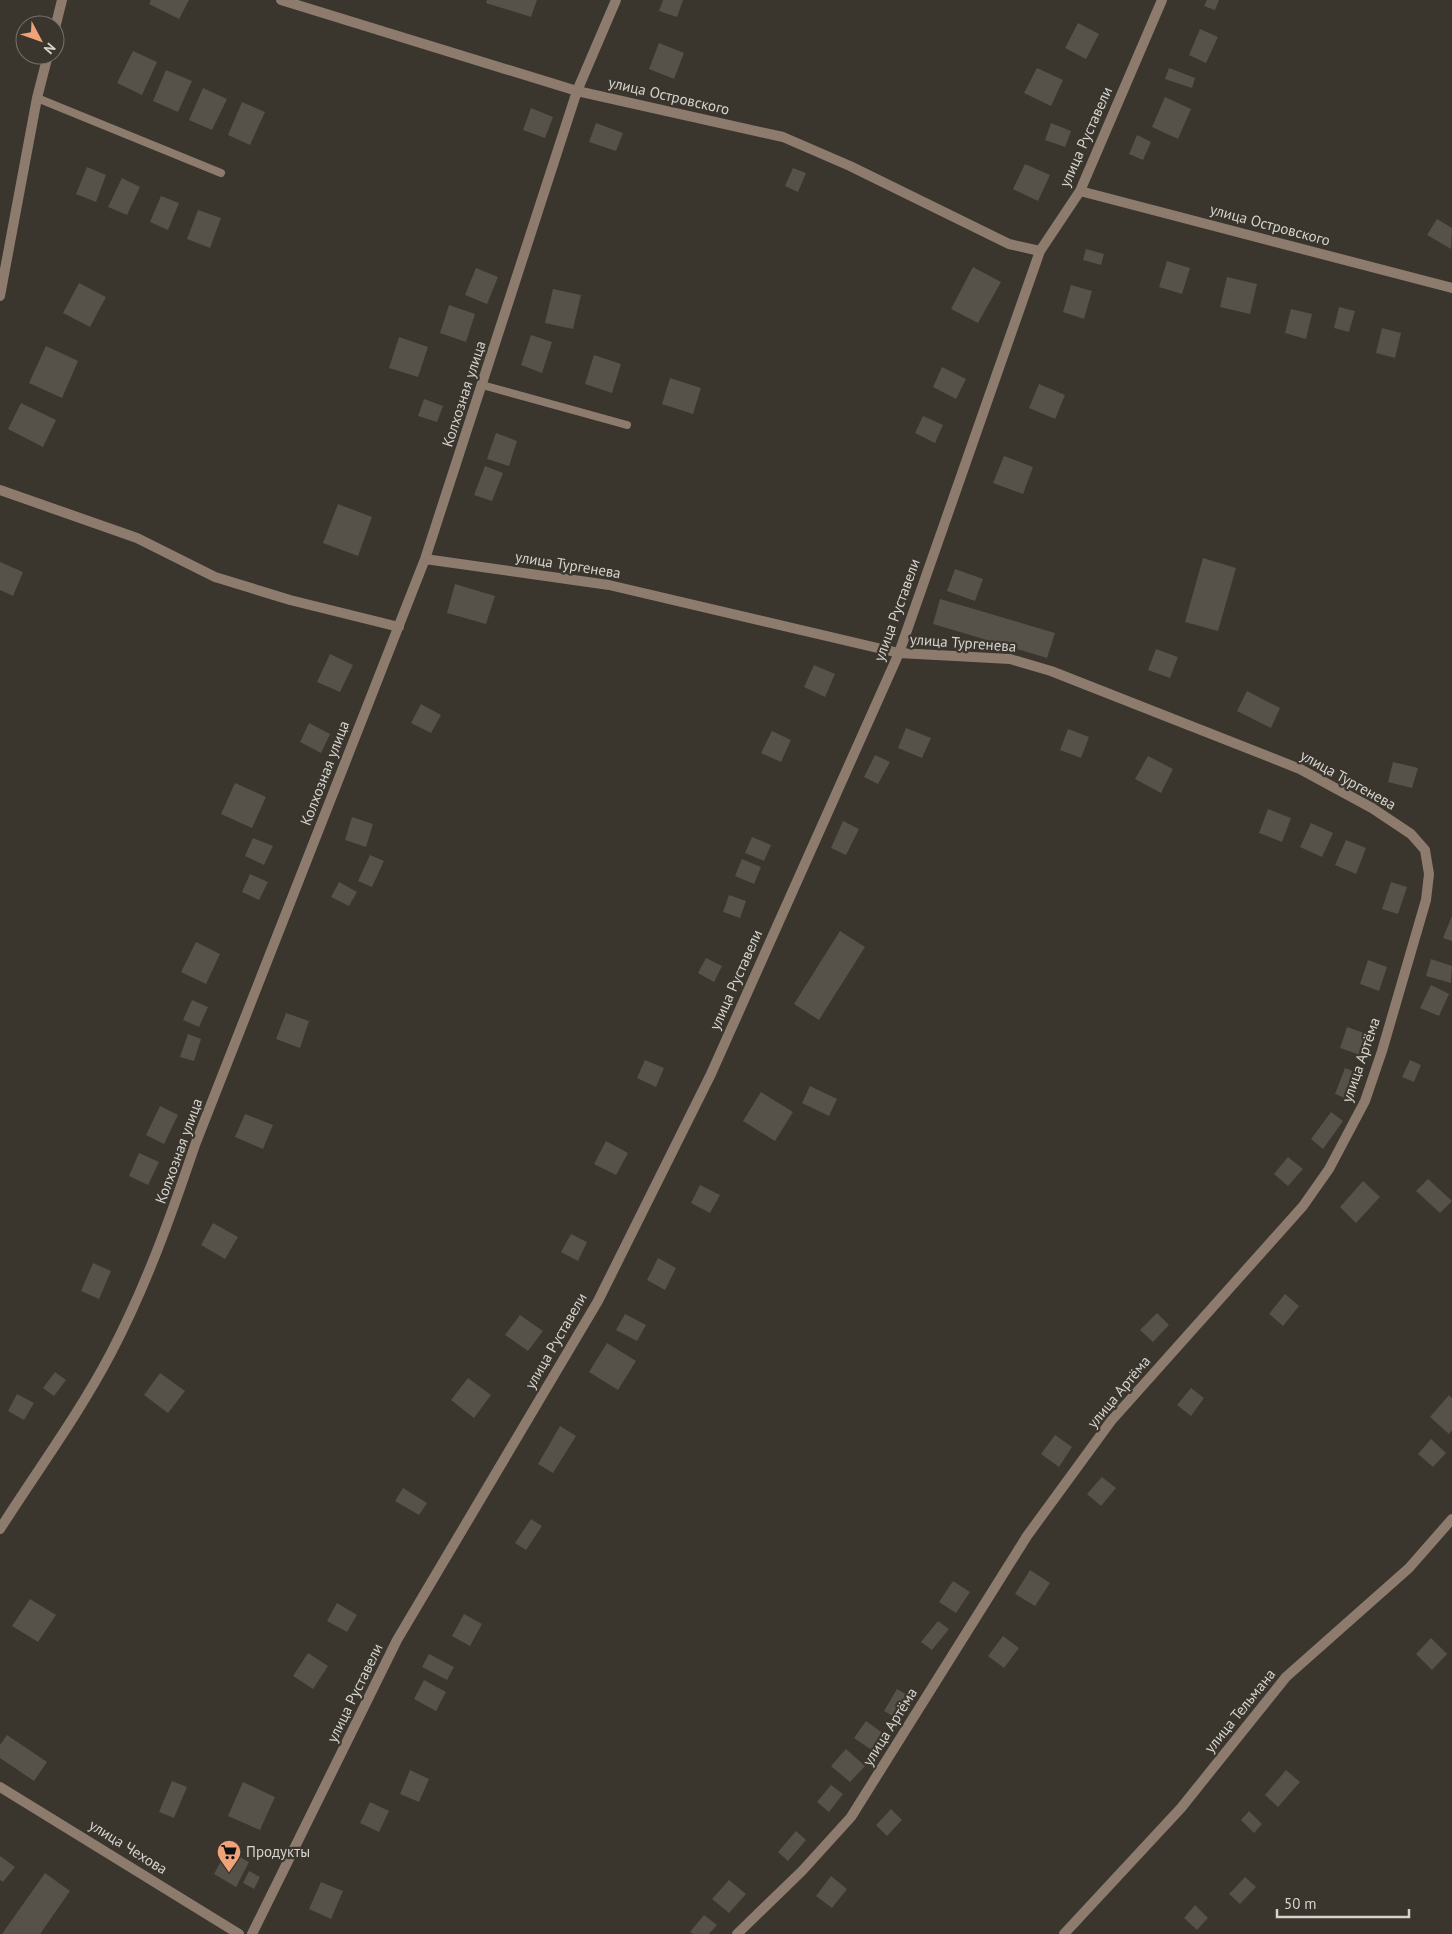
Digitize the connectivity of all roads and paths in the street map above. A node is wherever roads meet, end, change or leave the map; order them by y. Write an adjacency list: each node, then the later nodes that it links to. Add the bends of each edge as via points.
1 (62, 0): 5 (street)
2 (281, 0): 7 (street, улица Островского)
3 (616, 0): 7 (street, Колхозная улица)
4 (1162, 0): 10 (street, улица Руставели)
5 (58, 15)
6 (45, 65): 8 (street)
7 (577, 91): 11 (street, улица Островского, via 783,137 1009,244); 14 (street, Колхозная улица)
8 (37, 98): 9 (lane); 13 (street)
9 (221, 173)
10 (1080, 191): 11 (street, улица Руставели); 12 (street, улица Островского)
11 (1040, 251): 19 (street, улица Руставели)
12 (1452, 288)
13 (0, 296)
14 (482, 385): 15 (lane); 17 (street, Колхозная улица)
15 (627, 425)
16 (0, 490): 18 (street, via 137,538 215,577 290,600)
17 (426, 559): 18 (street, Колхозная улица); 19 (street, улица Тургенева, via 609,585)
18 (399, 627): 22 (street, Колхозная улица, via 137,1300 106,1361)
19 (899, 653): 20 (street, улица Тургенева, via 1010,659 1051,671 1300,769 1372,808); 25 (street, улица Руставели, via 711,1074 602,1292 398,1640)
20 (1411, 834): 26 (street, улица Артёма, via 1425,850 1430,874 1426,900 1365,1100 1329,1170 1303,1206 1106,1429 1027,1536 851,1817)
21 (1452, 1519): 27 (street, улица Тельмана, via 1409,1568 1286,1677 1181,1808)
22 (0, 1529)
23 (0, 1787): 24 (street, улица Чехова)
24 (239, 1934)
25 (252, 1934)
26 (738, 1934)
27 (1064, 1934)

